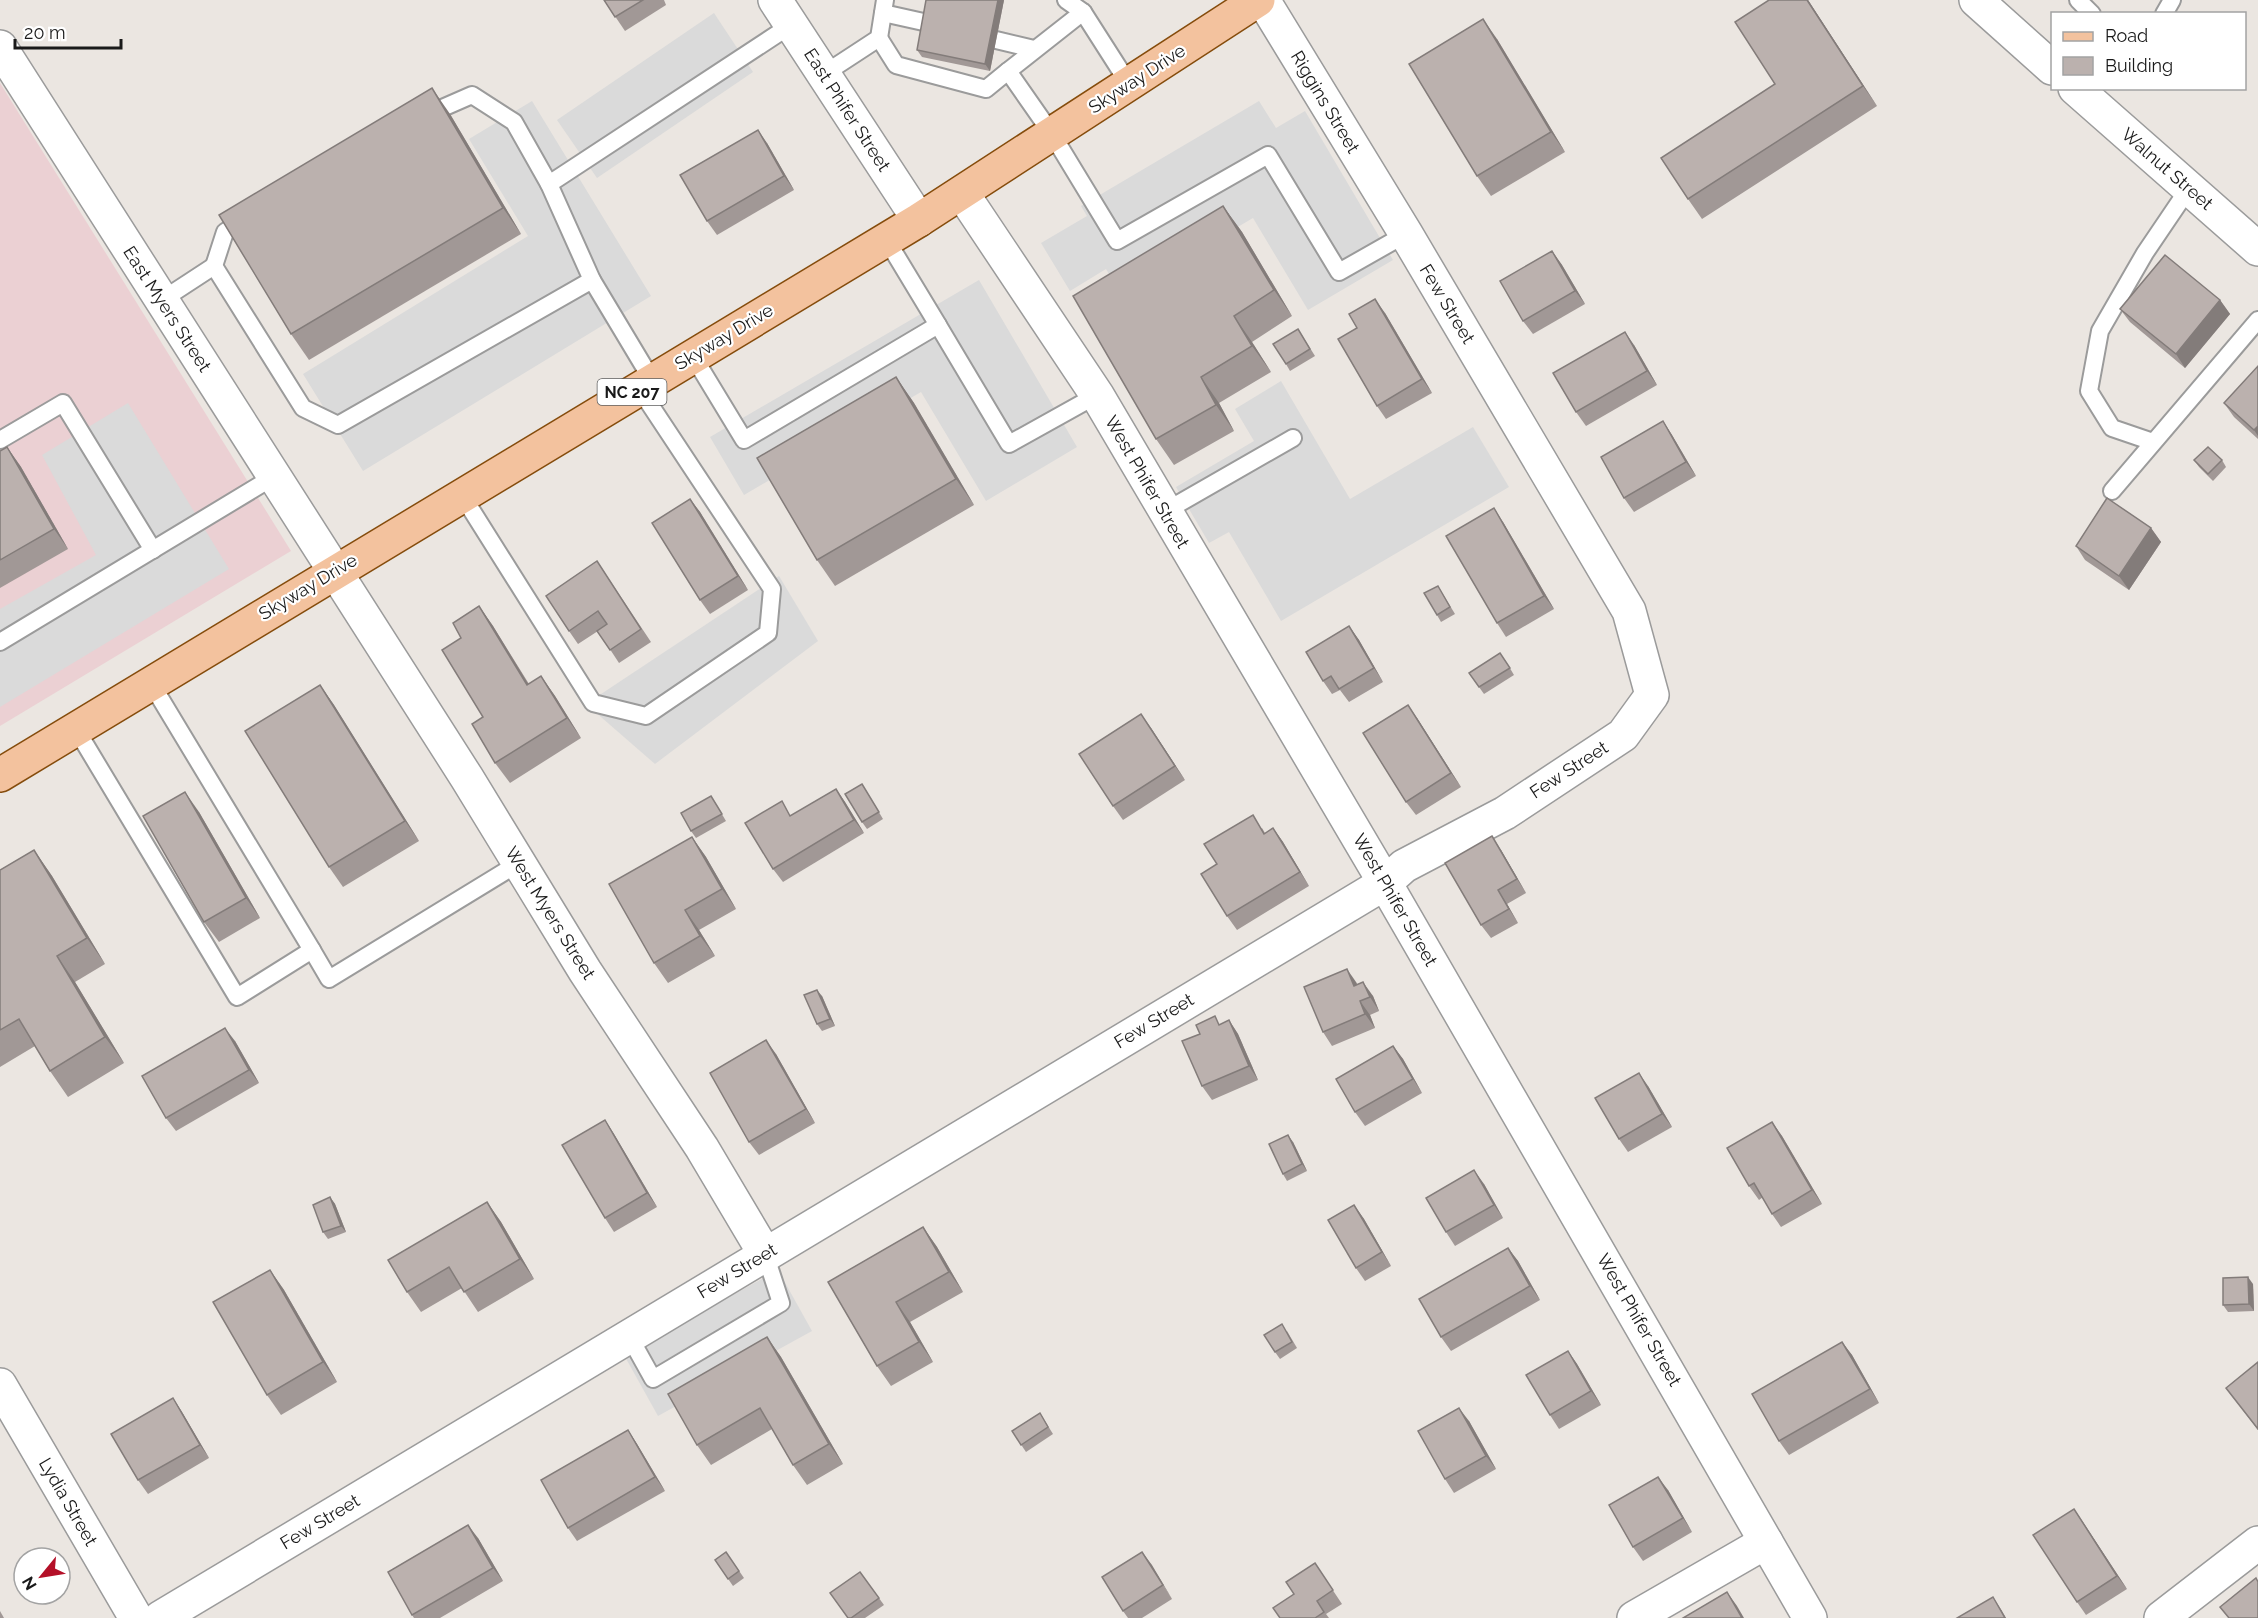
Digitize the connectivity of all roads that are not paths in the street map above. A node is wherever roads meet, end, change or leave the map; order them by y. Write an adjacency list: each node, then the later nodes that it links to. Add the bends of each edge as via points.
1 (1066, 0): 7 (lane)
2 (1258, 0): 18 (main road, Skyway Drive / NC 207)
3 (1263, 0): 25 (street, Riggins Street)
4 (2078, 0): 8 (lane)
5 (1988, 4): 15 (street)
6 (884, 7): 10 (lane); 11 (lane)
7 (1083, 12): 14 (lane); 18 (lane)
8 (2090, 12)
9 (783, 13): 17 (street, East Phifer Street); 22 (lane)
10 (928, 23)
11 (879, 38): 16 (lane, via 896,65 986,89); 17 (lane)
12 (996, 40): 14 (lane)
13 (0, 47): 33 (street, East Myers Street)
14 (1034, 49): 16 (lane)
15 (2051, 67)
16 (1008, 71): 21 (lane)
17 (824, 74): 27 (street, East Phifer Street)
18 (1129, 84): 21 (main road, Skyway Drive / NC 207)
19 (2090, 94): 23 (street, Walnut Street)
20 (410, 122): 22 (lane, via 472,95 514,122)
21 (1052, 134): 24 (main road, Skyway Drive / NC 207); 28 (lane, via 1117,241 1268,155 1339,272)
22 (549, 184): 32 (lane)
23 (2188, 188): 30 (street, Walnut Street); 41 (lane, via 2100,331 2089,391 2112,428)
24 (962, 193): 27 (main road, Skyway Drive / NC 207); 38 (street, West Phifer Street)
25 (1388, 205): 28 (street, Few Street)
26 (263, 208): 31 (lane, via 225,232)
27 (919, 220): 29 (main road, Skyway Drive / NC 207)
28 (1406, 234): 53 (street, Few Street, via 1629,611 1652,695 1623,735 1504,813 1404,866)
29 (886, 239): 35 (lane); 36 (main road, Skyway Drive / NC 207)
30 (2258, 249)
31 (214, 266): 32 (lane, via 303,408 338,425); 33 (lane)
32 (592, 280): 37 (lane)
33 (162, 300): 42 (street, East Myers Street)
34 (2258, 320): 41 (lane)
35 (938, 325): 36 (lane, via 744,440); 38 (lane, via 1009,444)
36 (693, 356): 37 (main road, Skyway Drive / NC 207)
37 (646, 384): 44 (main road, Skyway Drive / NC 207); 44 (lane, via 772,589 768,633 646,716 593,703)
38 (1097, 395): 45 (street, West Phifer Street)
39 (1293, 438): 45 (lane)
40 (0, 441): 46 (lane, via 63,403)
41 (2153, 442): 43 (lane)
42 (275, 476): 46 (lane); 47 (street, East Myers Street)
43 (2112, 491)
44 (462, 495): 47 (main road, Skyway Drive / NC 207)
45 (1164, 512): 53 (street, West Phifer Street)
46 (153, 550): 48 (lane)
47 (335, 571): 49 (main road, Skyway Drive / NC 207); 52 (street, West Myers Street)
48 (0, 642)
49 (151, 683): 50 (main road, Skyway Drive / NC 207); 54 (lane)
50 (76, 729): 51 (main road, Skyway Drive / NC 207); 54 (lane, via 237,997)
51 (0, 775)
52 (519, 863): 54 (lane, via 329,979); 55 (street, West Myers Street, via 702,1148)
53 (1385, 883): 55 (street, Few Street); 58 (street, West Phifer Street)
54 (312, 950)
55 (765, 1254): 56 (street, Few Street); 56 (lane, via 781,1303 653,1379)
56 (628, 1336): 61 (street, Few Street)
57 (0, 1385): 60 (street, Lydia Street)
58 (1766, 1542): 62 (street); 63 (street, West Phifer Street)
59 (2258, 1543): 64 (street)
60 (136, 1618)
61 (160, 1618)
62 (1634, 1618)
63 (1810, 1618)
64 (2162, 1618)

